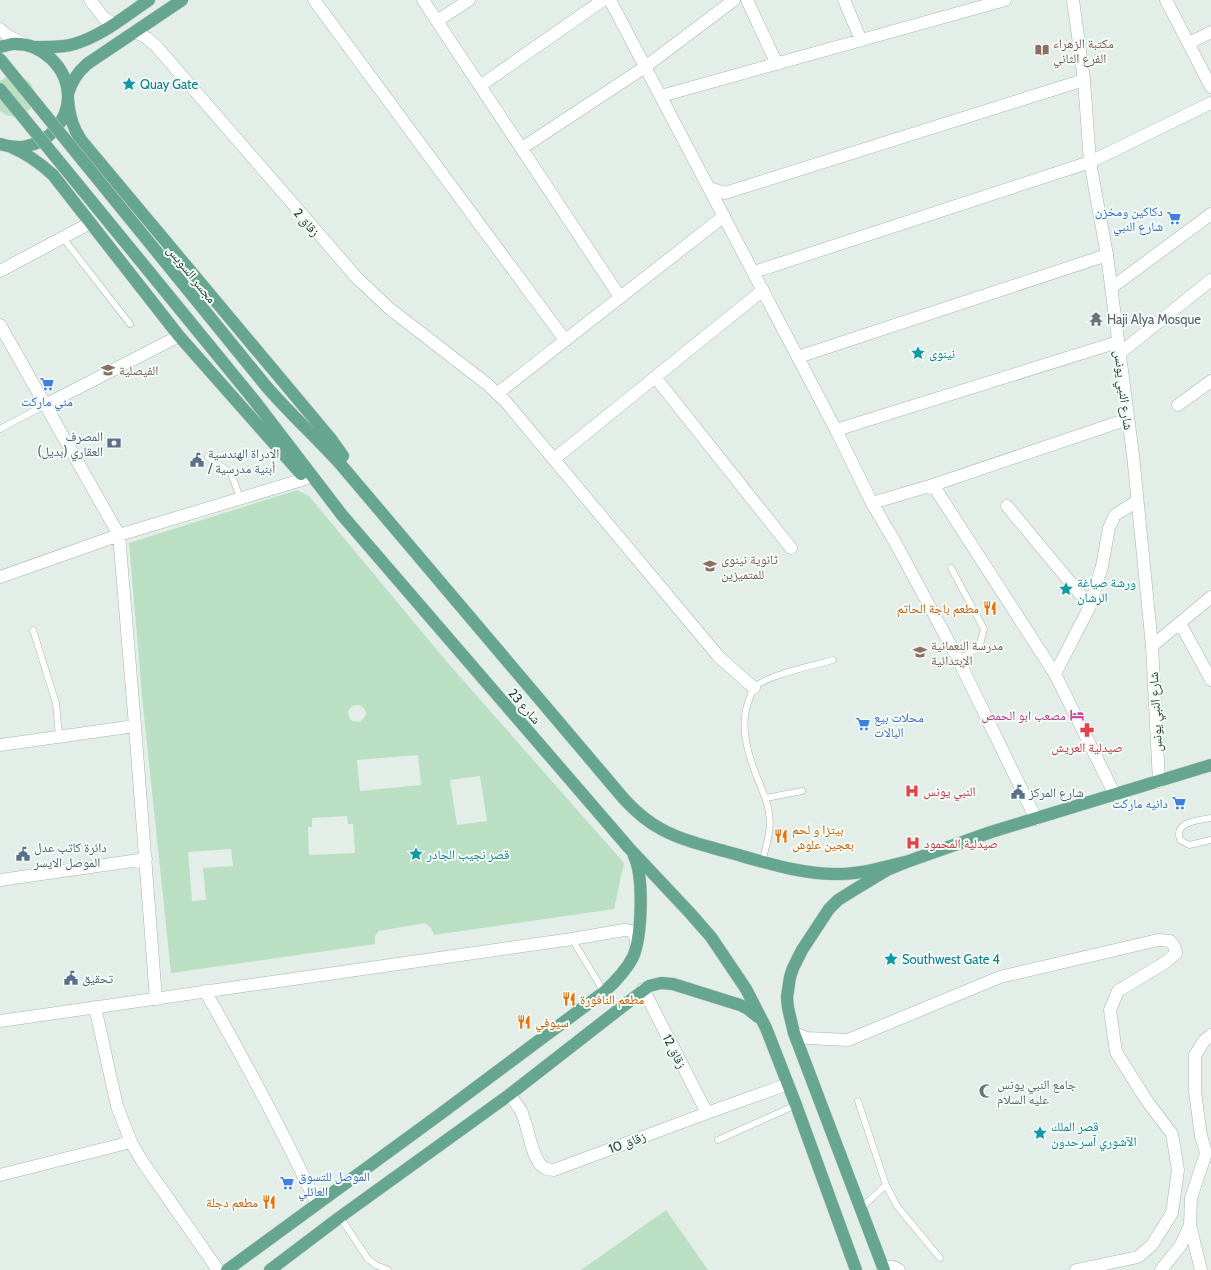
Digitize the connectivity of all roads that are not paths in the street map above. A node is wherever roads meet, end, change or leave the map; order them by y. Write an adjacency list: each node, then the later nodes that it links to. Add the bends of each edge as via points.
1 (90, 0): 16 (street, via 104,18)
2 (148, 0): 16 (main road)
3 (182, 0): 18 (main road)
4 (314, 0): 52 (street)
5 (424, 0): 15 (street)
6 (469, 0): 15 (street)
7 (603, 0): 28 (street)
8 (610, 0): 26 (street)
9 (734, 0): 26 (street)
10 (748, 0): 25 (street)
11 (844, 0): 20 (street)
12 (1005, 0): 20 (street)
13 (1073, 0): 27 (street, شارع النبي يونس)
14 (1166, 0): 21 (street)
15 (437, 21): 28 (street)
16 (114, 24): 23 (main road, via 73,45)
17 (0, 29): 23 (street, via 8,36)
18 (135, 32): 32 (main road, via 87,64 70,88); 57 (street, زقاق 2, via 157,47 357,278 390,309)
19 (1211, 32): 21 (street)
20 (861, 40): 25 (street)
21 (1189, 43): 29 (street)
22 (0, 47): 23 (main road, via 12,44)
23 (32, 47): 32 (main road, via 48,55 59,67 66,81)
24 (0, 59): 68 (main road, مجسر السويس, bridge, via 281,404 319,440)
25 (777, 64): 31 (street)
26 (645, 67): 31 (street); 35 (street)
27 (1084, 80): 36 (street, شارع النبي يونس); 37 (street, via 725,193)
28 (480, 86): 35 (street)
29 (1211, 87)
30 (0, 89): 72 (main road, bridge, via 254,400)
31 (661, 96): 37 (street)
32 (68, 98): 34 (main road, via 64,116 55,130 43,140 28,146); 68 (main road, via 72,124 78,136 330,439)
33 (1211, 103): 36 (street)
34 (6, 146): 40 (main road, via 40,162)
35 (522, 148): 48 (street)
36 (1090, 162): 42 (street, شارع النبي يونس); 44 (street)
37 (709, 188): 39 (street)
38 (1211, 214): 46 (street)
39 (724, 216): 44 (street); 48 (street)
40 (90, 223): 41 (street); 51 (main road)
41 (64, 238): 43 (street); 49 (lane)
42 (1107, 255): 46 (street, شارع النبي يونس); 54 (street)
43 (0, 271)
44 (754, 272): 47 (street)
45 (1211, 280): 53 (street)
46 (1111, 288): 53 (street, شارع النبي يونس)
47 (763, 290): 54 (street); 55 (street)
48 (620, 297): 52 (street)
49 (130, 324)
50 (0, 325): 58 (street)
51 (179, 336): 58 (street); 65 (main road)
52 (565, 340): 57 (street)
53 (1119, 347): 60 (street, شارع النبي يونس); 62 (street)
54 (798, 357): 62 (street)
55 (655, 377): 64 (street); 74 (street)
56 (1211, 381): 59 (street)
57 (498, 393): 64 (street, زقاق 2)
58 (46, 405): 61 (lane); 73 (street)
59 (1178, 405)
60 (1128, 419): 66 (street); 69 (street, شارع النبي يونس)
61 (0, 429)
62 (836, 430): 70 (street)
63 (208, 457): 67 (lane, via 231,474)
64 (554, 459): 86 (street, زقاق 2, via 719,657)
65 (305, 479): 67 (street); 72 (main road)
66 (933, 485): 70 (street); 84 (street)
67 (240, 498): 73 (street)
68 (371, 499): 101 (main road, شارع 23, via 624,799 646,820 662,830 691,841)
69 (1137, 501): 78 (street, via 1115,515 1109,528 1102,566); 81 (street, شارع النبي يونس)
70 (872, 503): 82 (street)
71 (1007, 506): 78 (street)
72 (342, 515): 98 (main road, شارع 23)
73 (118, 535): 76 (street); 87 (street)
74 (791, 548)
75 (951, 568): 82 (lane, via 984,628 979,648)
76 (0, 577)
77 (1211, 597): 79 (street)
78 (1090, 606): 84 (street)
79 (1180, 623): 81 (street); 85 (street)
80 (33, 630): 88 (lane, via 56,703)
81 (1152, 646): 91 (street, شارع النبي يونس)
82 (958, 659): 96 (street)
83 (833, 660): 86 (lane, via 767,680)
84 (1055, 674): 93 (street)
85 (1211, 680)
86 (754, 688): 94 (lane, via 746,709 744,729 751,761)
87 (135, 726): 88 (street); 99 (street)
88 (59, 736): 89 (street)
89 (0, 745)
90 (1211, 765): 91 (main road)
91 (1159, 782): 93 (main road)
92 (802, 791): 94 (lane)
93 (1115, 795): 96 (main road)
94 (766, 798): 101 (lane, via 770,830)
95 (1211, 818): 97 (lane, via 1187,824 1180,828 1178,834 1180,840 1189,845)
96 (1036, 819): 100 (main road)
97 (1211, 840)
98 (629, 848): 104 (main road, via 640,879); 111 (main road, شارع 23, via 711,938 746,989)
99 (146, 859): 102 (street); 108 (street)
100 (909, 860): 101 (main road, شارع 23, via 868,871 838,874 800,871); 112 (main road, via 887,870 838,900 822,919 802,950 790,978 787,997)
101 (762, 862)
102 (0, 880)
103 (572, 939): 104 (street, via 630,930 635,935); 106 (street); 107 (lane)
104 (636, 944): 107 (main road, via 634,955 627,967)
105 (643, 989): 111 (main road, via 667,983 724,1000 755,1013); 115 (main road); 118 (street, زقاق 12)
106 (205, 992): 108 (street); 124 (street, via 290,1146)
107 (604, 992): 124 (main road)
108 (156, 999): 109 (street)
109 (95, 1007): 110 (street); 120 (street, via 116,1106)
110 (0, 1019)
111 (766, 1028): 114 (main road)
112 (794, 1033): 125 (main road); 136 (street, via 807,1038 848,1040 1000,977 1158,940 1170,941 1176,952 1166,962 1118,992 1110,1010 1116,1052 1147,1101 1172,1134 1178,1170 1172,1213 1152,1245 1138,1257)
113 (1211, 1035): 121 (street, via 1195,1055 1195,1092)
114 (788, 1084): 117 (main road); 118 (street, زقاق 10)
115 (509, 1095): 118 (street, زقاق 10, via 520,1109 536,1158 547,1170 554,1170); 126 (main road)
116 (858, 1101): 123 (lane)
117 (796, 1105): 119 (lane); 134 (main road)
118 (706, 1113)
119 (718, 1140)
120 (131, 1142): 122 (street); 131 (street)
121 (1207, 1164): 127 (street, via 1192,1198)
122 (0, 1175)
123 (886, 1185): 125 (lane); 128 (lane, via 897,1206)
124 (317, 1204): 132 (main road)
125 (861, 1208): 130 (main road)
126 (340, 1217): 129 (main road); 133 (lane, via 368,1259)
127 (1190, 1225): 137 (street, via 1181,1245); 138 (street)
128 (940, 1258)
129 (272, 1269)
130 (882, 1269): 135 (street, via 888,1266)
131 (218, 1270)
132 (227, 1270)
133 (388, 1270)
134 (856, 1270)
135 (899, 1270)
136 (1076, 1270)
137 (1161, 1270)
138 (1201, 1270)

